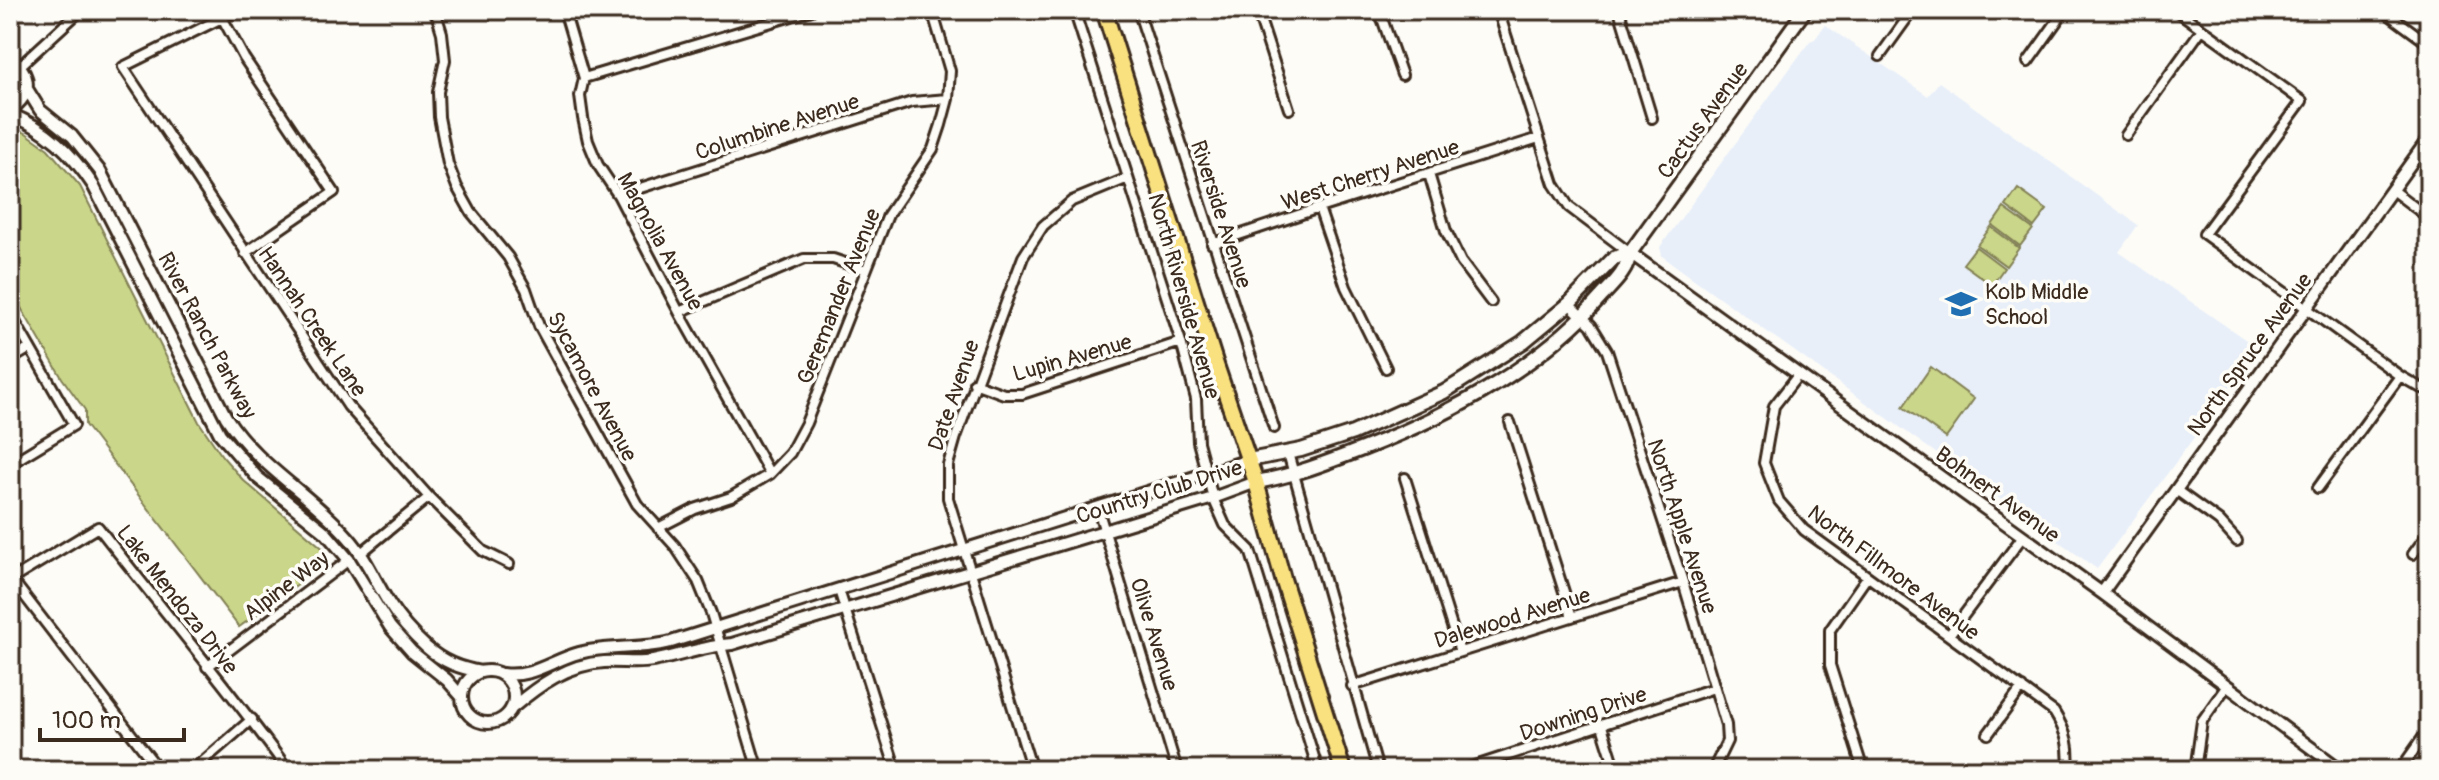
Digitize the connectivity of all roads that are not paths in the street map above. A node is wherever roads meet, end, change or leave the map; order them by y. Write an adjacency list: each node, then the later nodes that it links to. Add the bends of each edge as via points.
1 (81, 10): 25 (street)
2 (238, 10): 19 (street)
3 (435, 10): 75 (street, Sycamore Avenue, via 445,60 439,117 457,187 508,257 625,485)
4 (564, 10): 27 (street, Magnolia Avenue)
5 (812, 10): 27 (street)
6 (932, 10): 29 (street, Geremander Avenue, via 950,71)
7 (1074, 10): 37 (street, North Riverside Avenue)
8 (1104, 10): 63 (main road, North Riverside Avenue)
9 (1138, 10): 42 (street, Riverside Avenue)
10 (1257, 10): 30 (street)
11 (1379, 10): 26 (street)
12 (1498, 10): 34 (street)
13 (1619, 10): 32 (street)
14 (1805, 10): 44 (main road, Cactus Avenue)
15 (1913, 10): 22 (street)
16 (2065, 10): 24 (street)
17 (2176, 10): 20 (street)
18 (2383, 10): 21 (street)
19 (220, 14): 43 (street, via 334,192); 43 (street, Hannah Creek Lane, via 123,67)
20 (2202, 29): 33 (street); 48 (street, via 2302,101 2204,234)
21 (2429, 44)
22 (1880, 56)
23 (10, 59): 25 (street)
24 (2028, 62)
25 (20, 66): 28 (street)
26 (1402, 75)
27 (584, 78): 39 (street, Magnolia Avenue, via 580,96 588,141)
28 (27, 89): 31 (street); 81 (street, River Ranch Parkway, via 106,181 233,429)
29 (948, 99): 39 (street, Columbine Avenue, via 912,102); 45 (street, Geremander Avenue, via 933,149 888,215)
30 (1289, 109)
31 (10, 112): 83 (street, River Ranch Parkway, via 51,136 93,185 229,446)
32 (1652, 118)
33 (2126, 135)
34 (1539, 138): 36 (street, West Cherry Avenue); 44 (street, via 1554,184 1569,207)
35 (2429, 138): 38 (street, North Spruce Avenue)
36 (1429, 174): 40 (street, West Cherry Avenue); 46 (street, via 1461,262)
37 (1128, 178): 52 (street, North Riverside Avenue); 58 (street, Date Avenue, via 1072,201 1043,226 1023,257)
38 (2392, 190): 41 (street); 48 (street, North Spruce Avenue)
39 (618, 195): 49 (street, Magnolia Avenue)
40 (1319, 208): 42 (street, West Cherry Avenue); 55 (street, via 1346,287)
41 (2429, 218)
42 (1212, 244): 61 (street, Riverside Avenue)
43 (245, 253): 72 (street, Hannah Creek Lane, via 348,406)
44 (1630, 253): 47 (main road, Country Club Drive, via 1614,258); 51 (main road, Country Club Drive, via 1628,268); 56 (street, Bohnert Avenue)
45 (866, 270): 49 (street, via 833,259 804,259); 66 (street, Geremander Avenue, via 806,423 790,453)
46 (1491, 302)
47 (1569, 304): 51 (street, North Apple Avenue); 62 (main road, Country Club Drive, via 1523,342 1444,392 1353,433)
48 (2307, 308): 57 (street); 71 (street, North Spruce Avenue)
49 (679, 312): 66 (street, Magnolia Avenue)
50 (10, 313): 53 (street)
51 (1583, 318): 67 (main road, Country Club Drive, via 1472,398 1399,434); 88 (street, North Apple Avenue, via 1607,351)
52 (1181, 342): 58 (street, Lupin Avenue, via 1022,394 1004,394); 65 (street, North Riverside Avenue, via 1196,399)
53 (30, 348): 54 (street); 64 (street, via 74,425)
54 (10, 360)
55 (1386, 368)
56 (1799, 374): 78 (street, Bohnert Avenue); 86 (street, North Fillmore Avenue, via 1774,406 1764,463 1791,517)
57 (2400, 376): 59 (street); 70 (street)
58 (974, 383): 80 (street, Date Avenue, via 948,465 948,498)
59 (2429, 389)
60 (1510, 422): 92 (street)
61 (1274, 428)
62 (1294, 451): 63 (main road, Country Club Drive); 67 (street)
63 (1249, 460): 65 (street, Country Club Drive); 69 (main road, North Riverside Avenue)
64 (10, 464)
65 (1206, 473): 73 (street, North Riverside Avenue); 74 (street, Country Club Drive)
66 (770, 474): 75 (street, Geremander Avenue)
67 (1294, 474): 69 (main road, Country Club Drive); 100 (street)
68 (1405, 478): 96 (street)
69 (1256, 482): 73 (street, Country Club Drive); 119 (main road, North Riverside Avenue)
70 (2318, 488)
71 (2176, 490): 79 (street); 90 (street, North Spruce Avenue)
72 (429, 497): 81 (street, Alpine Way); 84 (street, Hannah Creek Lane, via 483,551)
73 (1213, 498): 76 (street, Country Club Drive); 118 (street, North Riverside Avenue, via 1225,525 1250,550)
74 (1098, 509): 76 (street, Olive Avenue); 80 (street, Country Club Drive)
75 (658, 528): 93 (street, Sycamore Avenue, via 689,565)
76 (1104, 529): 85 (street, Country Club Drive); 117 (street, Olive Avenue)
77 (2429, 532): 82 (street)
78 (2023, 536): 90 (street, Bohnert Avenue); 94 (street)
79 (2237, 541)
80 (965, 550): 85 (street, Date Avenue); 89 (street, Country Club Drive)
81 (361, 553): 98 (street, River Ranch Parkway, via 390,605 415,635 447,663)
82 (2413, 554)
83 (349, 560): 97 (street, Alpine Way); 104 (street, River Ranch Parkway, via 390,627)
84 (509, 564)
85 (971, 572): 91 (street, Country Club Drive); 116 (street, Date Avenue)
86 (1867, 577): 94 (street, North Fillmore Avenue); 124 (street, via 1830,630 1828,647)
87 (11, 578): 97 (street, Lake Mendoza Drive, via 98,527); 111 (street)
88 (1683, 582): 92 (street, Dalewood Avenue); 102 (street, North Apple Avenue)
89 (839, 590): 91 (street); 93 (street, Country Club Drive)
90 (2102, 593): 101 (street, Bohnert Avenue)
91 (846, 609): 95 (street, Country Club Drive); 115 (street)
92 (1572, 617): 96 (street, Dalewood Avenue)
93 (715, 627): 95 (street, Sycamore Avenue); 99 (street, Country Club Drive, via 651,647 578,653 525,675)
94 (1949, 635): 103 (street, North Fillmore Avenue)
95 (720, 645): 105 (street, Country Club Drive, via 651,662 584,665 536,688); 114 (street, Sycamore Avenue)
96 (1460, 652): 100 (street, Dalewood Avenue)
97 (207, 667): 106 (street, Lake Mendoza Drive)
98 (481, 672): 99 (street); 104 (street, via 467,682)
99 (502, 674): 105 (street, via 514,689)
100 (1352, 686): 120 (street)
101 (2226, 687): 126 (street, via 2202,721); 127 (street, Bohnert Avenue)
102 (1714, 688): 107 (street, Downing Drive); 123 (street, North Apple Avenue, via 1727,741)
103 (2022, 688): 109 (street); 125 (street, North Fillmore Avenue, via 2054,712 2065,729)
104 (462, 697): 105 (street, via 468,714 485,723 499,721)
105 (512, 708)
106 (252, 719): 112 (street); 113 (street, Lake Mendoza Drive)
107 (1602, 726): 110 (street, Downing Drive); 122 (street)
108 (2429, 729): 128 (street)
109 (1988, 734)
110 (1495, 765): 121 (street, Downing Drive)
111 (159, 770)
112 (193, 770)
113 (288, 770)
114 (758, 770)
115 (896, 770)
116 (1032, 770)
117 (1177, 770)
118 (1318, 770)
119 (1343, 770)
120 (1378, 770)
121 (1463, 770)
122 (1616, 770)
123 (1713, 770)
124 (1863, 770)
125 (2068, 770)
126 (2195, 770)
127 (2341, 770)
128 (2400, 770)

